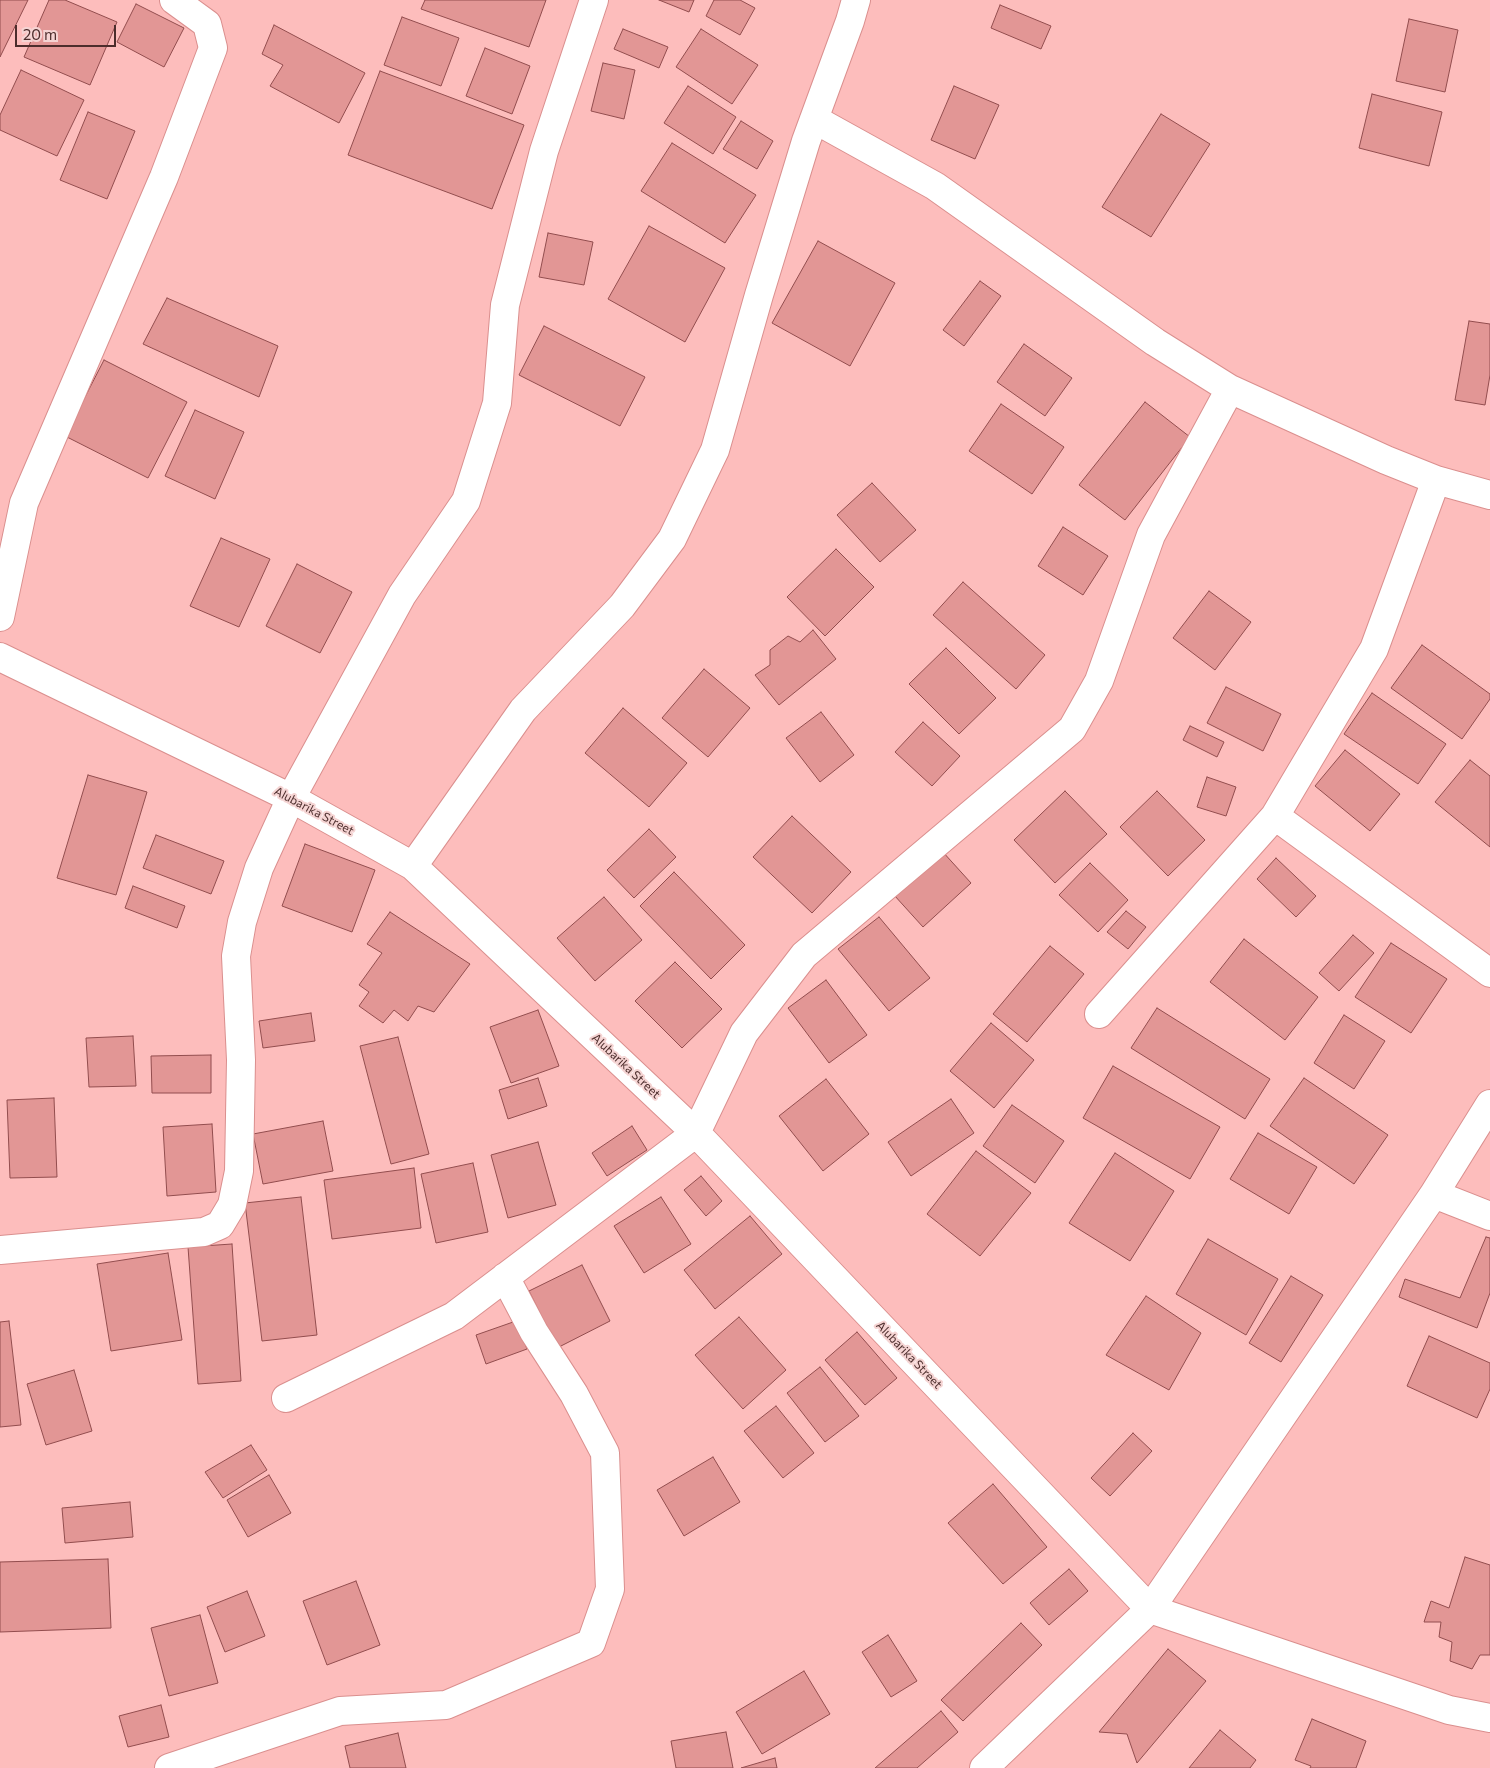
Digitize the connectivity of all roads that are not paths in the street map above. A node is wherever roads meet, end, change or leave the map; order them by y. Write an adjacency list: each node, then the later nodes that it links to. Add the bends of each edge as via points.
1 (174, 0): 8 (street, via 207,24 213,48 164,177 24,503)
2 (594, 0): 10 (street, via 544,151 505,305 497,404 466,501 402,595)
3 (856, 0): 4 (street)
4 (814, 119): 5 (street, via 936,186 1155,342); 12 (street, via 715,450 672,539 622,606 524,710)
5 (1230, 389): 6 (street); 16 (street, via 1151,535 1100,681 1072,729 804,955 744,1033)
6 (1436, 480): 7 (street); 11 (street, via 1374,649)
7 (1490, 495)
8 (0, 616)
9 (0, 657): 10 (street, Alubarika Street)
10 (291, 798): 12 (street, Alubarika Street); 19 (street, via 258,868 236,956 241,1060 239,1171 232,1205 220,1225 204,1232)
11 (1275, 816): 13 (street); 14 (street)
12 (412, 866): 16 (street, Alubarika Street)
13 (1490, 973)
14 (1099, 1014)
15 (1490, 1104): 17 (street)
16 (696, 1132): 20 (street); 22 (street, Alubarika Street)
17 (1434, 1194): 18 (street); 22 (street)
18 (1490, 1216)
19 (0, 1250)
20 (505, 1277): 21 (street, via 454,1316); 24 (street, via 605,1453 610,1589 591,1643 446,1705 340,1711)
21 (286, 1398)
22 (1150, 1609): 23 (street, via 1448,1710); 25 (street)
23 (1490, 1718)
24 (169, 1768)
25 (984, 1768)

